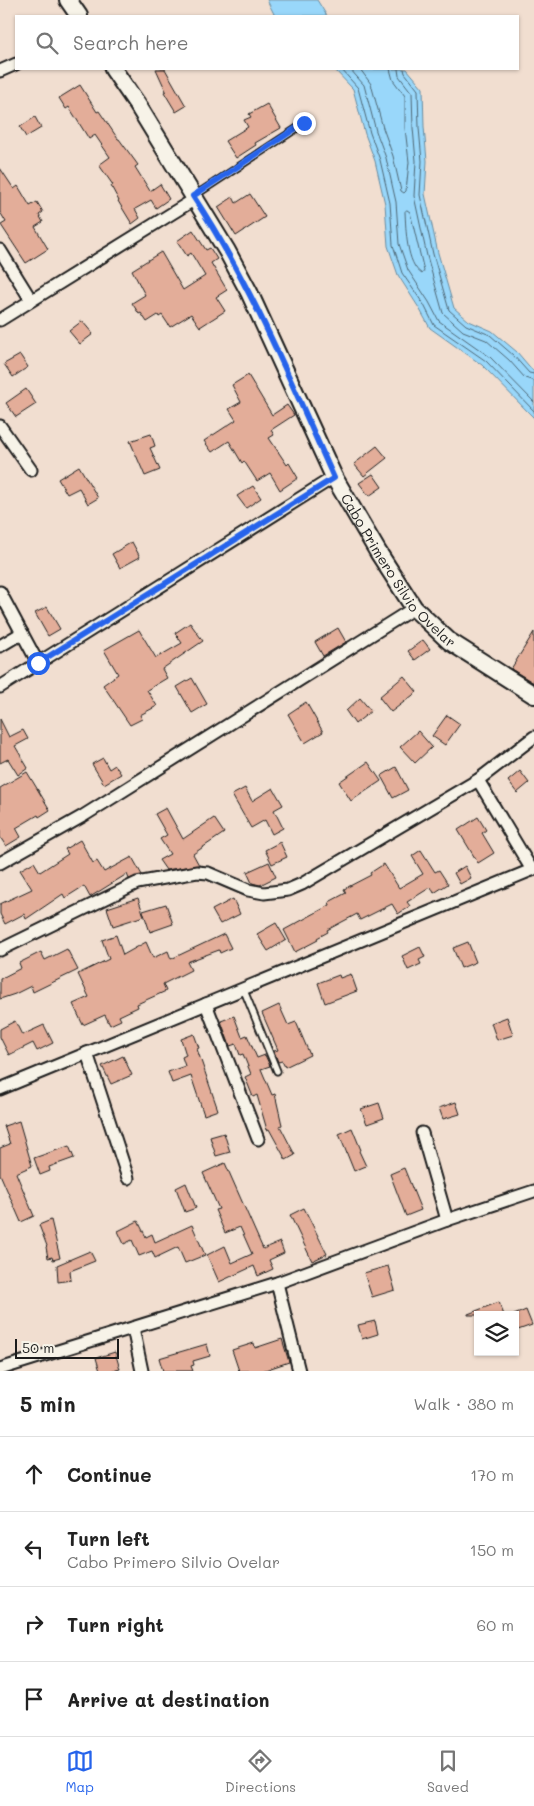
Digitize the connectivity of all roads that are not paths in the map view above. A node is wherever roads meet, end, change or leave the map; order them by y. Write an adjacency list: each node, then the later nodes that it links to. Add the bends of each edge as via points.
1 (68, 0): 2 (main road)
2 (78, 15)
3 (15, 64): 4 (street)
4 (0, 70)
5 (114, 70): 7 (main road, Cabo Primero Silvio Ovelar)
6 (304, 123): 7 (lane)
7 (194, 198): 9 (street); 13 (main road, Cabo Primero Silvio Ovelar, via 249,292)
8 (0, 250): 9 (street)
9 (31, 300): 10 (street)
10 (0, 320)
11 (0, 426): 12 (street)
12 (31, 470)
13 (334, 478): 15 (main road, Cabo Primero Silvio Ovelar); 18 (street)
14 (0, 592): 16 (street)
15 (414, 608): 20 (main road, Cabo Primero Silvio Ovelar, via 449,641); 23 (street, via 82,816)
16 (22, 633): 17 (street); 18 (street)
17 (0, 646)
18 (38, 663): 19 (street)
19 (0, 687)
20 (534, 694)
21 (534, 737): 22 (street)
22 (478, 780): 24 (street); 25 (street, via 288,890 264,893 248,890 208,873 197,872 137,883)
23 (0, 863)
24 (533, 869): 26 (street)
25 (0, 950)
26 (243, 988): 27 (street); 29 (lane)
27 (206, 1004): 28 (street); 32 (street)
28 (87, 1053): 30 (street); 33 (street)
29 (277, 1070)
30 (0, 1089)
31 (422, 1133): 35 (street)
32 (258, 1139)
33 (128, 1178)
34 (534, 1191): 35 (street)
35 (447, 1220): 36 (street)
36 (277, 1283): 37 (street); 40 (street)
37 (133, 1328): 38 (street); 39 (street)
38 (0, 1369)
39 (142, 1371)
40 (300, 1371)

